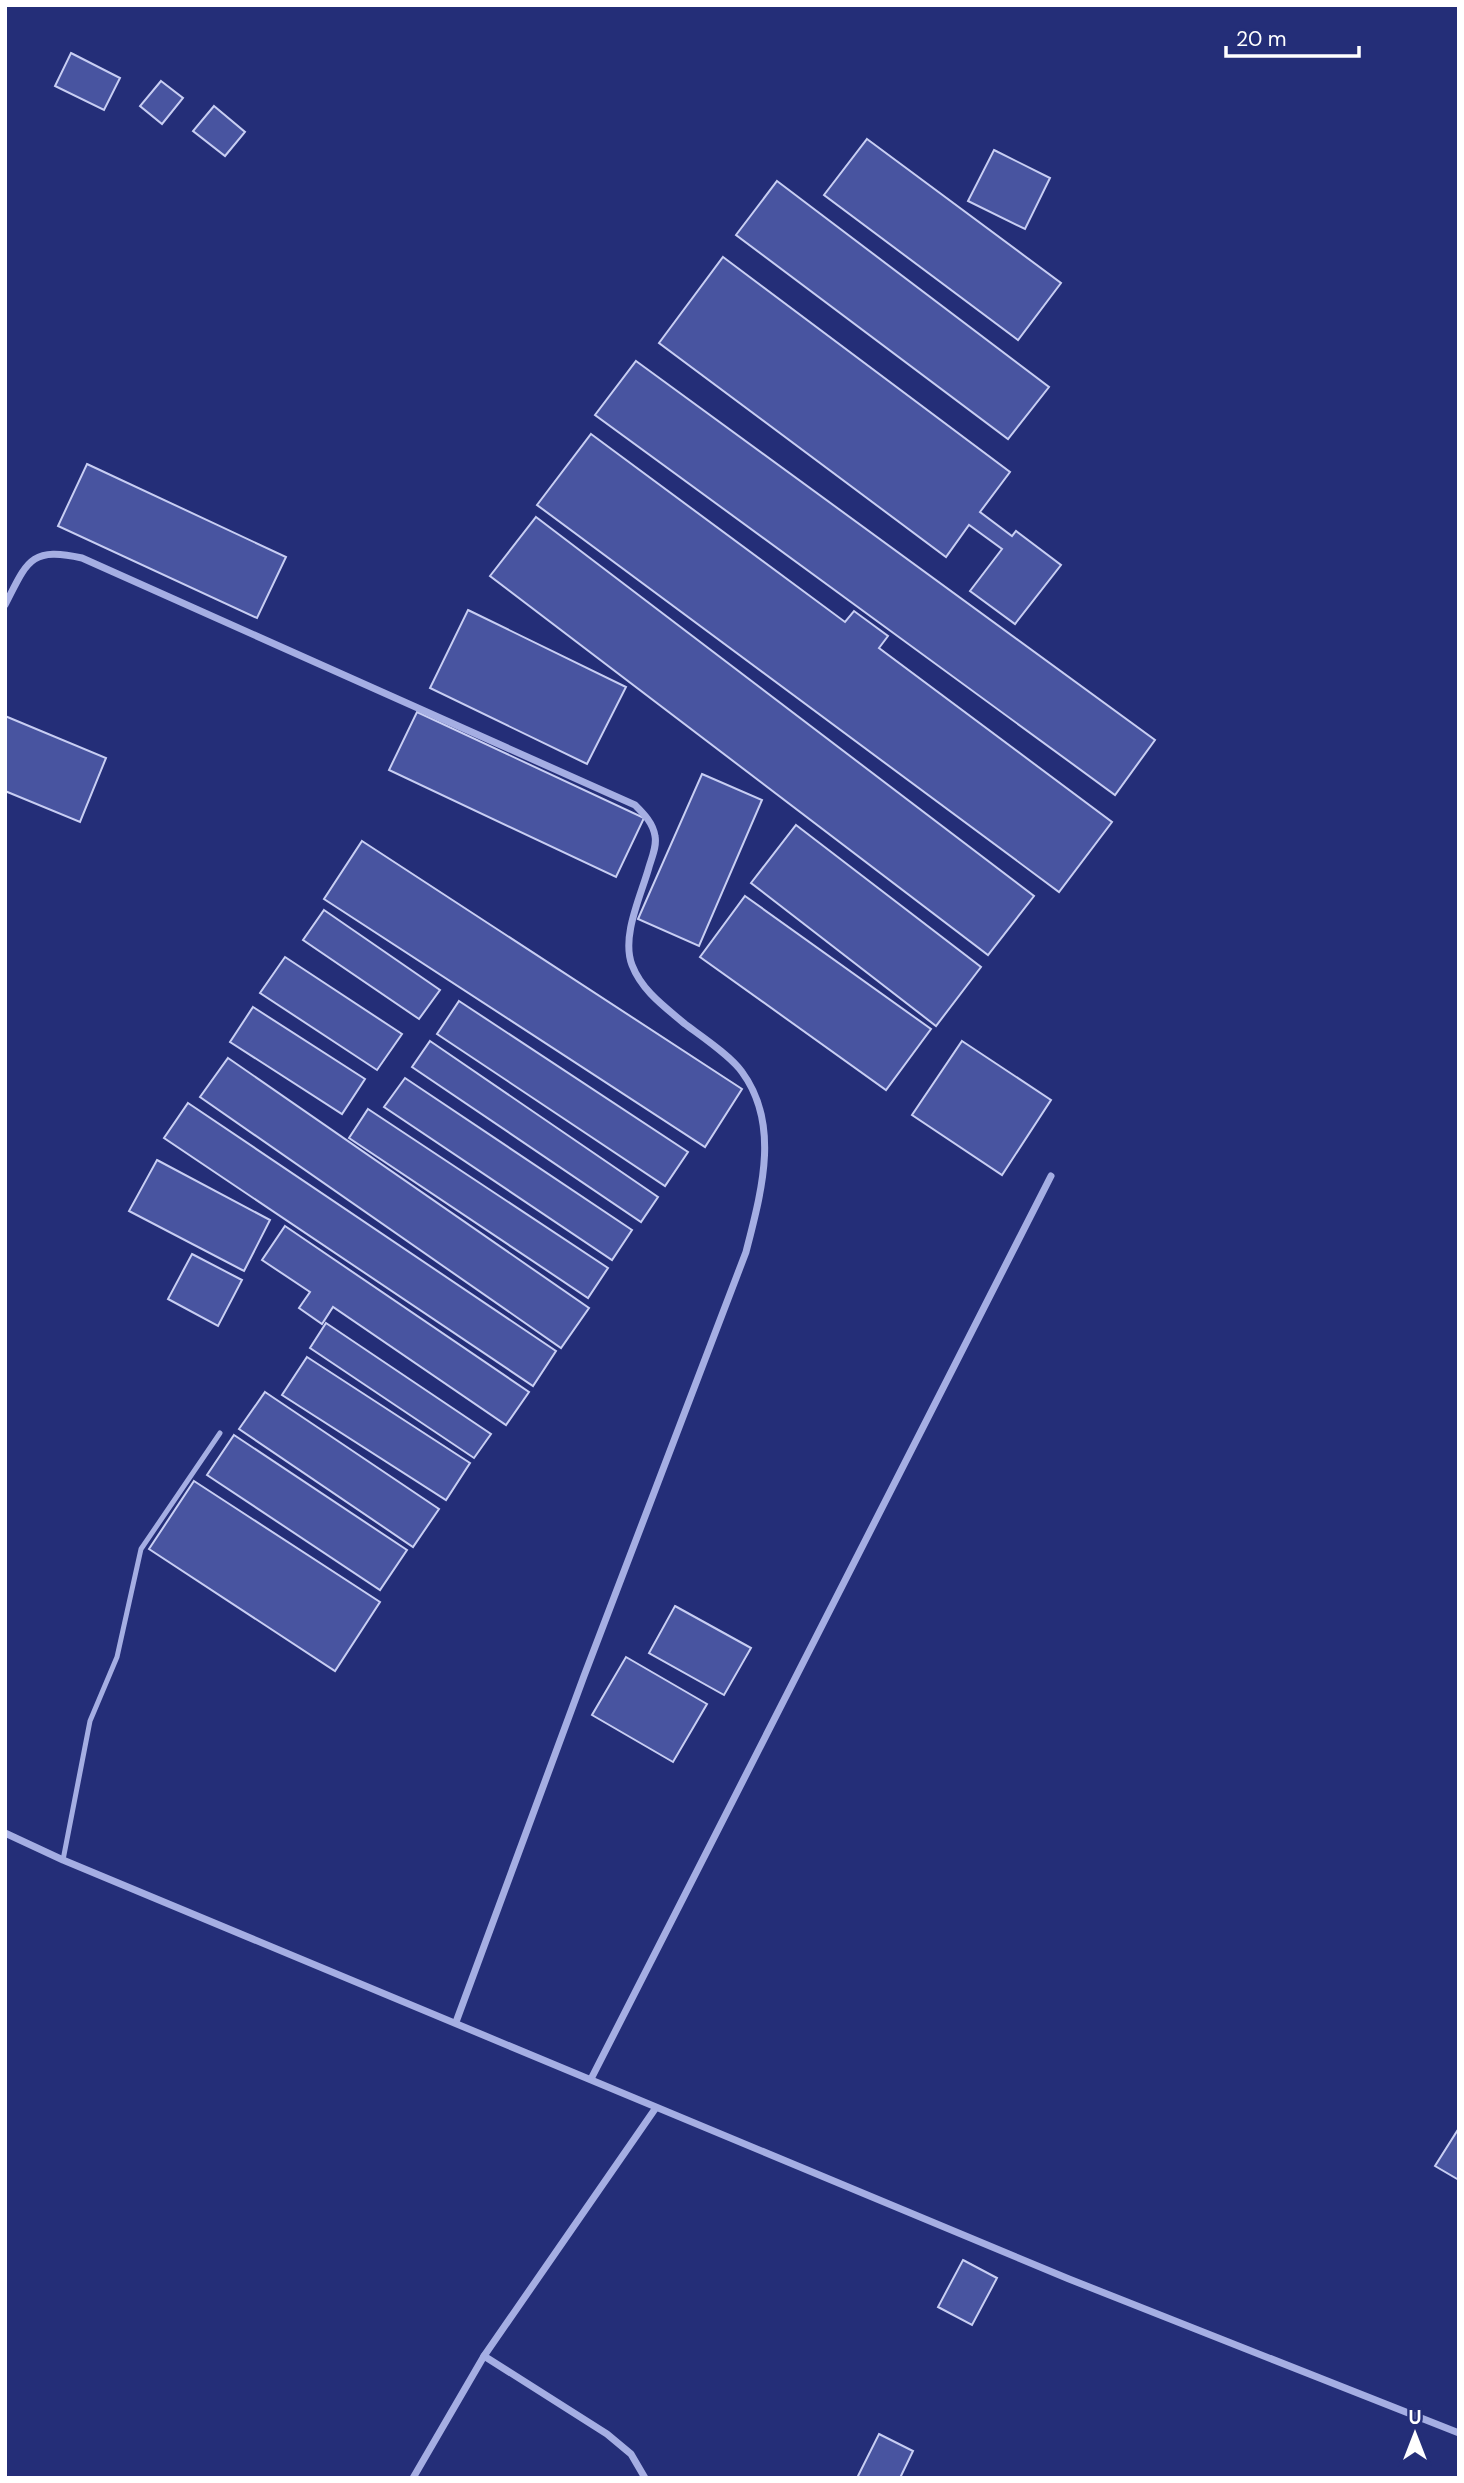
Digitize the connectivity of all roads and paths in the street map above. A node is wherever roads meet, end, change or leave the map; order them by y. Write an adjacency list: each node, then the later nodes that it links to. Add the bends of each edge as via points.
1 (5, 605): 6 (street, via 21,574 38,556 82,558 635,806 648,817 655,836 632,924 628,947 632,965 660,1004 741,1070 760,1108 764,1180 746,1252)
2 (1051, 1176): 7 (street)
3 (220, 1433): 5 (lane, via 141,1549 117,1657 89,1721)
4 (5, 1833): 5 (street)
5 (63, 1860): 6 (street)
6 (456, 2022): 7 (street)
7 (591, 2079): 8 (street)
8 (655, 2109): 9 (street); 10 (street, via 1069,2280)
9 (484, 2356): 11 (street); 12 (street, via 607,2434 631,2454)
10 (1459, 2433)
11 (413, 2478)
12 (645, 2478)

